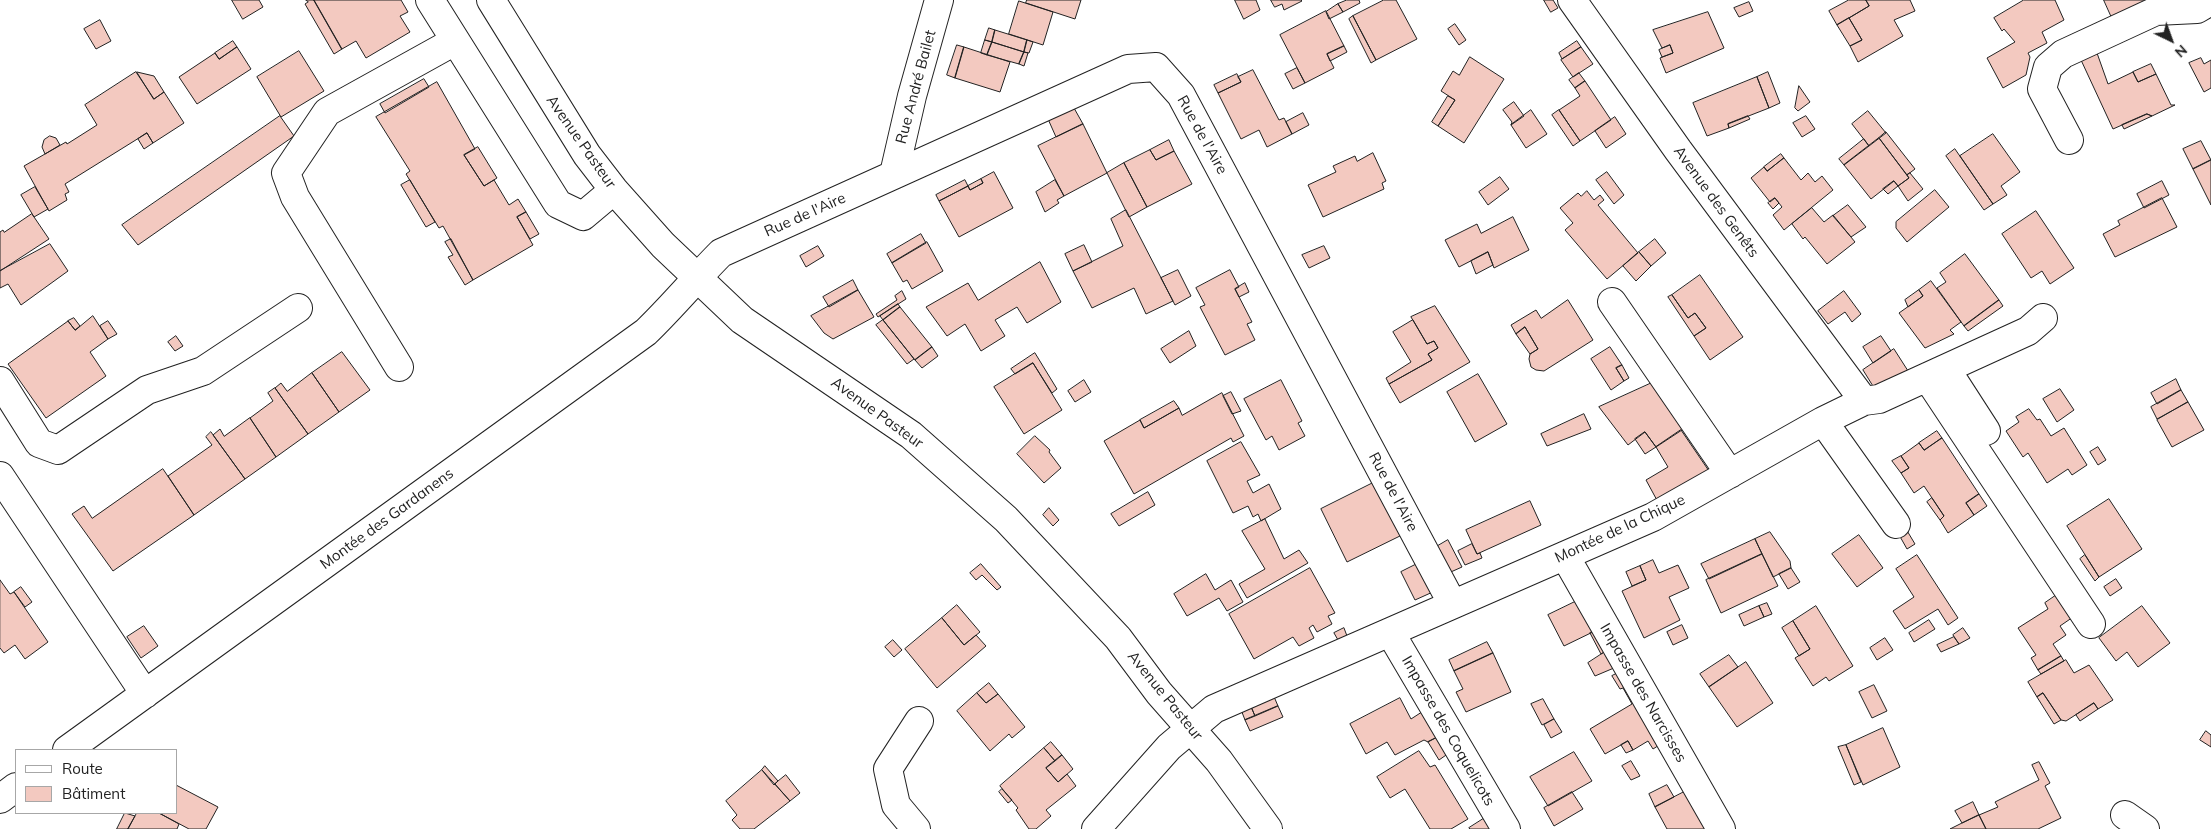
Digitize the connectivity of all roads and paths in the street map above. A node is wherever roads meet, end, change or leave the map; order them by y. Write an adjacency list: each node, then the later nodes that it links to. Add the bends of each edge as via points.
1 (430, 0): 6 (street)
2 (491, 0): 9 (street, Avenue Pasteur, via 587,155)
3 (939, 0): 8 (street, Rue André Bailet)
4 (1572, 0): 17 (street, Avenue des Genêts, via 1678,150)
5 (2211, 2): 7 (street, via 2197,9 2156,10 2064,54 2048,67 2042,89)
6 (455, 41): 9 (street, via 558,204 582,216); 14 (street, via 327,112 286,173 295,197)
7 (2069, 140)
8 (894, 174): 10 (street, Rue de l'Aire, via 721,253); 24 (street, Rue de l'Aire, via 1128,69 1156,67 1181,95)
9 (614, 190): 10 (street, Avenue Pasteur, via 663,245)
10 (697, 277): 27 (street, Montée des Gardanens, via 676,304 646,332); 29 (street, Avenue Pasteur, via 742,320 912,435 1006,519 1118,638)
11 (1612, 302): 19 (street)
12 (298, 308): 16 (street, via 203,371 147,390 58,450 40,443)
13 (2043, 318): 15 (street, Montée de la Chique, via 2028,330)
14 (399, 366)
15 (1937, 373): 17 (street, Montée de la Chique, via 1879,399); 22 (street); 25 (street)
16 (0, 381)
17 (1864, 401): 18 (street, Montée de la Chique)
18 (1823, 421): 19 (street, Montée de la Chique); 21 (street)
19 (1730, 474): 23 (street, Montée de la Chique, via 1653,517)
20 (0, 476): 27 (street)
21 (1896, 524)
22 (2061, 548)
23 (1565, 556): 24 (street, Montée de la Chique); 37 (street, Impasse des Narcisses)
24 (1452, 603): 26 (street, Montée de la Chique)
25 (2091, 624)
26 (1390, 632): 29 (street, Montée de la Chique, via 1214,709); 36 (street, Impasse des Coquelicots)
27 (145, 694): 30 (street, Montée des Gardanens)
28 (919, 721): 33 (street, via 888,769 896,806)
29 (1190, 729): 34 (street, Montée de la Chique, via 1169,747); 35 (street, Avenue Pasteur, via 1219,761)
30 (68, 749)
31 (15, 788): 32 (street)
32 (0, 799)
33 (916, 829)
34 (1096, 829)
35 (1268, 829)
36 (1506, 829)
37 (1721, 829)

